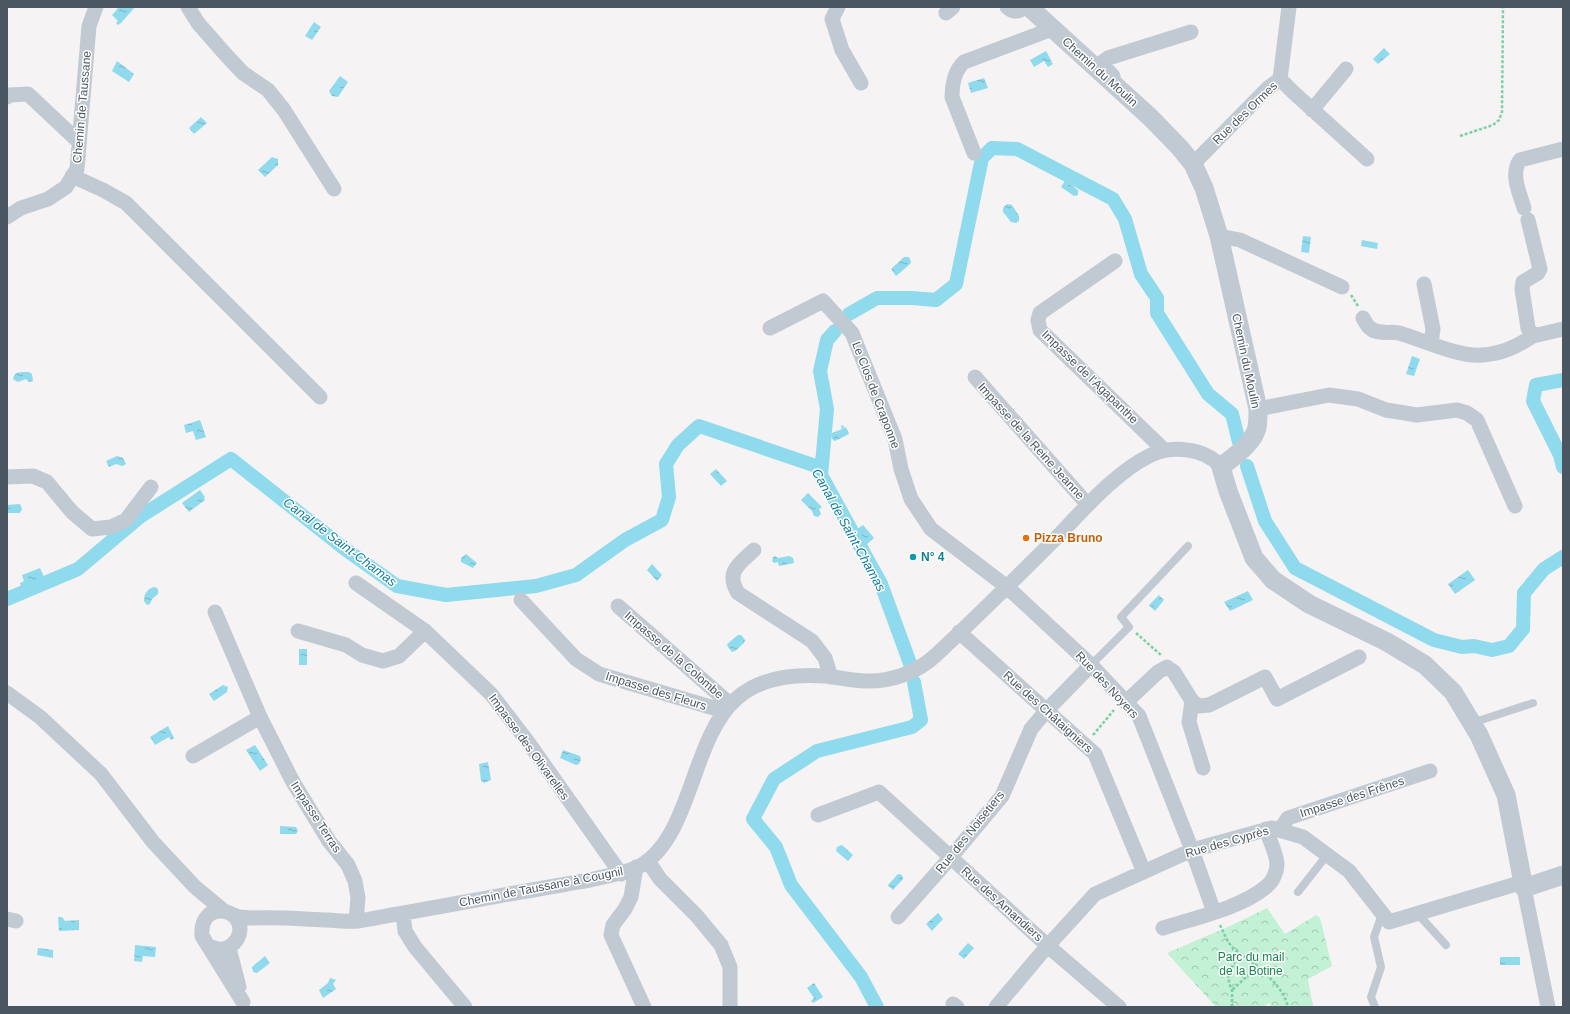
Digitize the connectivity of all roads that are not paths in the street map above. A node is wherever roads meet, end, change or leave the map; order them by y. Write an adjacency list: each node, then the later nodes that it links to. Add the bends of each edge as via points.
1 (96, 7): 16 (street, Chemin de Taussane, via 89,26)
2 (188, 7): 22 (street, via 198,24 243,74 268,90)
3 (838, 7): 12 (street, via 832,19 842,50)
4 (1007, 7): 5 (street, via 1011,11)
5 (1025, 7)
6 (1029, 7): 8 (street, Chemin du Moulin)
7 (1289, 7): 11 (street, Rue des Ormes)
8 (1052, 29): 15 (street, Chemin du Moulin); 18 (street, via 959,66 952,97)
9 (1191, 32): 15 (street, via 1108,58 1101,63)
10 (1346, 69): 14 (street)
11 (1280, 79): 14 (street); 20 (street, Rue des Ormes)
12 (861, 83)
13 (7, 97): 16 (street, via 28,94)
14 (1312, 110): 19 (street)
15 (1150, 118): 20 (street, Chemin du Moulin)
16 (79, 142): 21 (street, Chemin de Taussane, via 76,169)
17 (1563, 149): 31 (street, via 1520,160 1516,166 1516,177 1540,268 1538,273 1523,282 1522,289 1528,328)
18 (974, 154)
19 (1367, 159)
20 (1193, 164): 24 (street, Chemin du Moulin, via 1204,188)
21 (72, 176): 23 (street, Chemin de Taussane, via 66,187 48,199 21,208); 34 (street, via 126,203)
22 (334, 188)
23 (7, 217)
24 (1219, 236): 27 (street, via 1240,240); 35 (street, Chemin du Moulin)
25 (1115, 261): 36 (street, Impasse de l'Agapanthe, via 1040,313 1040,330)
26 (1424, 284): 32 (street, via 1433,329)
27 (1342, 287)
28 (1363, 318): 32 (street, via 1370,328 1381,333 1397,333)
29 (770, 328): 45 (street, Le Clos de Craponne, via 823,301 852,333 895,439 911,499 931,529)
30 (1563, 329): 31 (street)
31 (1533, 336): 32 (street, via 1502,352 1480,356)
32 (1431, 343)
33 (975, 378): 40 (street, Impasse de la Reine Jeanne)
34 (320, 397)
35 (1258, 409): 37 (street, Chemin du Moulin, via 1257,428 1252,440); 41 (street, via 1329,395 1358,399 1386,410 1417,415 1457,410 1468,413 1477,420)
36 (1164, 450): 37 (street, Chemin de Taussane à Cougnil, via 1179,449 1205,455); 40 (street, Chemin de Taussane à Cougnil, via 1129,467)
37 (1221, 467): 62 (street, via 1254,558 1273,580 1309,604 1388,642 1425,665 1453,692)
38 (7, 478): 39 (street, via 33,476 47,482 72,512 92,529 111,527 126,520)
39 (151, 487)
40 (1088, 505): 45 (street, Chemin de Taussane à Cougnil)
41 (1514, 506)
42 (1188, 546): 53 (lane, via 1121,617 1129,627)
43 (754, 550): 54 (street, via 735,568 732,577 738,593 812,641 825,658)
44 (356, 583): 49 (street, Impasse des Olivarelles)
45 (1007, 587): 51 (street, Chemin de Taussane à Cougnil); 53 (street, Rue des Noyers)
46 (522, 600): 59 (street, Impasse des Fleurs, via 576,660 599,674)
47 (618, 606): 59 (street, Impasse de la Colombe)
48 (215, 612): 61 (street, Impasse Terras)
49 (425, 631): 50 (street, via 398,656 383,661 362,655 346,645); 73 (street, Impasse des Olivarelles, via 491,694)
50 (298, 632)
51 (960, 632): 54 (street, Chemin de Taussane à Cougnil, via 932,659 901,676 864,681); 60 (street, Rue des Châtaigniers)
52 (1359, 657): 56 (street, via 1277,699 1265,677 1210,705 1199,706)
53 (1091, 665): 57 (street, Rue des Noyers); 60 (street, Rue des Noisetiers)
54 (831, 677): 59 (street, Chemin de Taussane à Cougnil, via 788,676 770,680 754,686)
55 (7, 693): 76 (street, Chemin de Taussane à Cougnil, via 40,717 101,774 153,842)
56 (1192, 701): 57 (street, via 1174,672 1167,668 1158,672); 64 (street, via 1189,722)
57 (1126, 702): 68 (street, Rue des Noyers, via 1139,716)
58 (1533, 703): 62 (lane)
59 (727, 708): 71 (street, Chemin de Taussane à Cougnil, via 716,723 667,839)
60 (1046, 711): 70 (street, Rue des Noisetiers, via 1031,729 1002,796); 72 (street, Rue des Châtaigniers, via 1095,754)
61 (260, 717): 63 (street); 86 (street, Impasse Terras, via 293,782 329,841 348,865 355,881 358,898)
62 (1472, 723): 75 (street, via 1506,795)
63 (193, 756)
64 (1203, 768)
65 (1430, 771): 67 (street, Impasse des Frênes, via 1288,818)
66 (818, 815): 70 (street, Rue des Amandiers, via 879,792)
67 (1273, 830): 68 (street, Rue des Cyprès); 69 (street, Rue des Cyprès, via 1303,837); 79 (street, via 1277,864 1275,875 1268,885 1255,895)
68 (1192, 850): 72 (street, Rue des Cyprès); 79 (street, Rue des Noyers)
69 (1327, 855): 77 (lane); 82 (street, Rue des Cyprès, via 1349,871)
70 (951, 858): 83 (street, Rue des Noisetiers); 91 (street, Rue des Amandiers)
71 (642, 864): 73 (street, Chemin de Taussane à Cougnil); 95 (street, via 631,897 613,925 612,935); 96 (street, via 660,878 721,945 730,967)
72 (1144, 872): 91 (street, Rue des Cyprès, via 1096,894)
73 (621, 874): 80 (street, Chemin de Taussane à Cougnil)
74 (1563, 875): 75 (street)
75 (1524, 885): 81 (street); 100 (street)
76 (195, 887): 78 (street, Chemin de Taussane à Cougnil); 85 (street, Chemin de Taussane à Cougnil)
77 (1298, 892)
78 (228, 912): 84 (street, Chemin de Taussane à Cougnil, via 239,917); 85 (street, via 213,912); 88 (street, Chemin de Taussane à Cougnil, via 238,921)
79 (1214, 912): 87 (street)
80 (403, 913): 86 (street, Chemin de Taussane à Cougnil); 94 (street, via 405,931 415,947)
81 (1417, 913): 82 (street, via 1389,922); 89 (lane)
82 (1382, 914): 99 (lane, via 1374,937 1381,967 1371,997)
83 (898, 917)
84 (263, 918): 86 (street, Chemin de Taussane à Cougnil); 88 (street)
85 (205, 919): 90 (street, Chemin de Taussane à Cougnil, via 201,926 202,936)
86 (356, 921)
87 (1163, 928)
88 (240, 931): 92 (street, via 237,940)
89 (1446, 945)
90 (209, 946): 92 (street, via 219,950); 93 (street, Chemin de Taussane à Cougnil)
91 (1048, 946): 97 (street, Rue des Cyprès); 98 (street, Rue des Amandiers)
92 (229, 948): 93 (street)
93 (244, 1004)
94 (465, 1007)
95 (644, 1007)
96 (730, 1007)
97 (996, 1007)
98 (1119, 1007)
99 (1375, 1007)
100 (1548, 1007)

